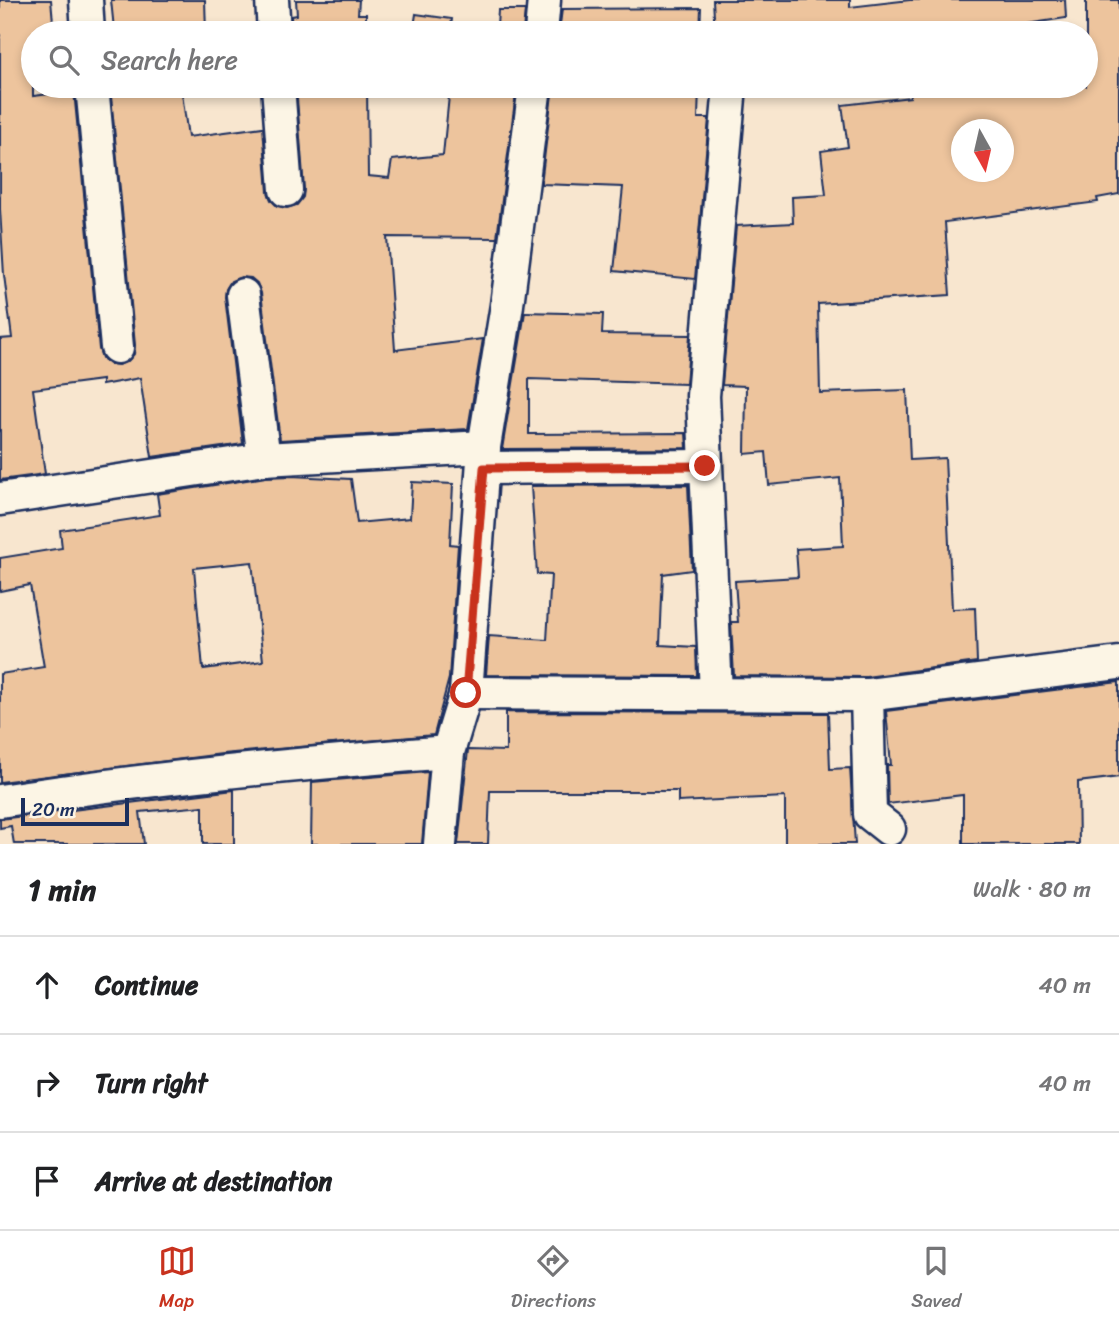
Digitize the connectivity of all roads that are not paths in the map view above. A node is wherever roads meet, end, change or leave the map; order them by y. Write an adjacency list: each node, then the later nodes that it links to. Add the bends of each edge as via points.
1 (86, 0): 4 (street)
2 (272, 0): 5 (street)
3 (544, 0): 6 (street)
4 (87, 21)
5 (273, 21)
6 (542, 21)
7 (93, 98): 13 (street)
8 (279, 98): 11 (street)
9 (533, 98): 14 (street)
10 (729, 98): 16 (street, via 703,396)
11 (286, 190)
12 (243, 295): 15 (street)
13 (117, 347)
14 (484, 458): 15 (street); 16 (street); 19 (street)
15 (264, 459): 17 (street)
16 (705, 466): 20 (street)
17 (0, 499)
18 (1119, 663): 21 (street)
19 (466, 693): 20 (street); 22 (street)
20 (716, 694): 21 (street)
21 (867, 695): 24 (street, via 870,814)
22 (448, 752): 23 (street, via 252,768); 25 (street)
23 (0, 801)
24 (888, 829)
25 (440, 844)

